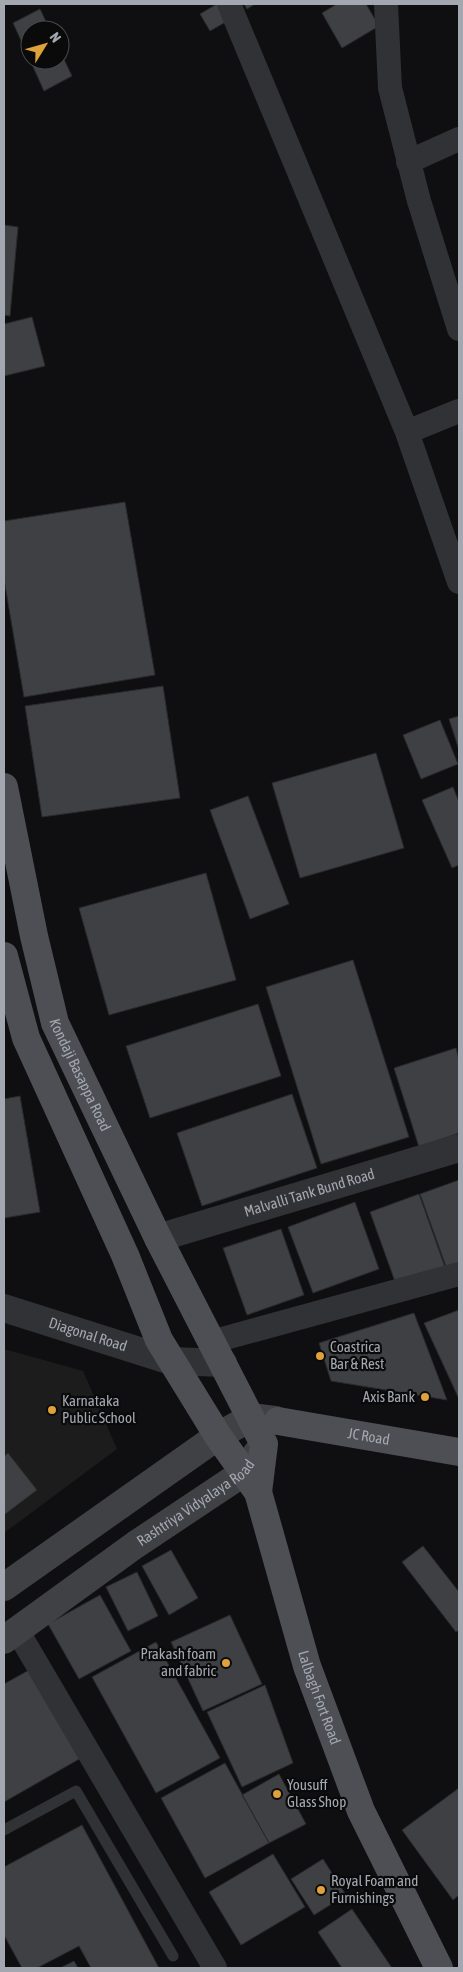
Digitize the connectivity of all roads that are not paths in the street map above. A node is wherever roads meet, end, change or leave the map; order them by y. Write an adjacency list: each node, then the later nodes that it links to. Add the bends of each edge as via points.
1 (229, 4): 7 (street)
2 (386, 4): 4 (street, via 390,88)
3 (459, 139): 4 (street)
4 (408, 162): 5 (street)
5 (459, 329)
6 (459, 411): 7 (street)
7 (407, 432): 8 (street)
8 (459, 582)
9 (4, 787): 12 (main road, Kondaji Basappa Road, via 55,1023)
10 (4, 956): 16 (main road, via 26,1038)
11 (459, 1148): 12 (street, Malvalli Tank Bund Road)
12 (158, 1238): 15 (main road, Kondaji Basappa Road)
13 (459, 1274): 15 (street)
14 (4, 1308): 16 (street, Diagonal Road)
15 (217, 1352): 16 (street, Diagonal Road); 17 (main road, Kondaji Basappa Road)
16 (171, 1361): 19 (main road)
17 (252, 1418): 18 (main road); 19 (main road); 20 (main road, Kondaji Basappa Road)
18 (278, 1421): 20 (main road, Rashtriya Vidyalaya Road); 21 (main road, JC Road)
19 (214, 1431): 22 (main road, Lalbagh Fort Road); 23 (main road)
20 (264, 1444): 22 (main road)
21 (459, 1452)
22 (250, 1483): 24 (main road, Rashtriya Vidyalaya Road, via 135,1545); 28 (main road, Lalbagh Fort Road, via 307,1666 361,1811)
23 (4, 1587)
24 (10, 1635): 27 (street)
25 (4, 1830): 26 (lane, via 76,1791)
26 (173, 1956)
27 (208, 1966)
28 (440, 1968)

